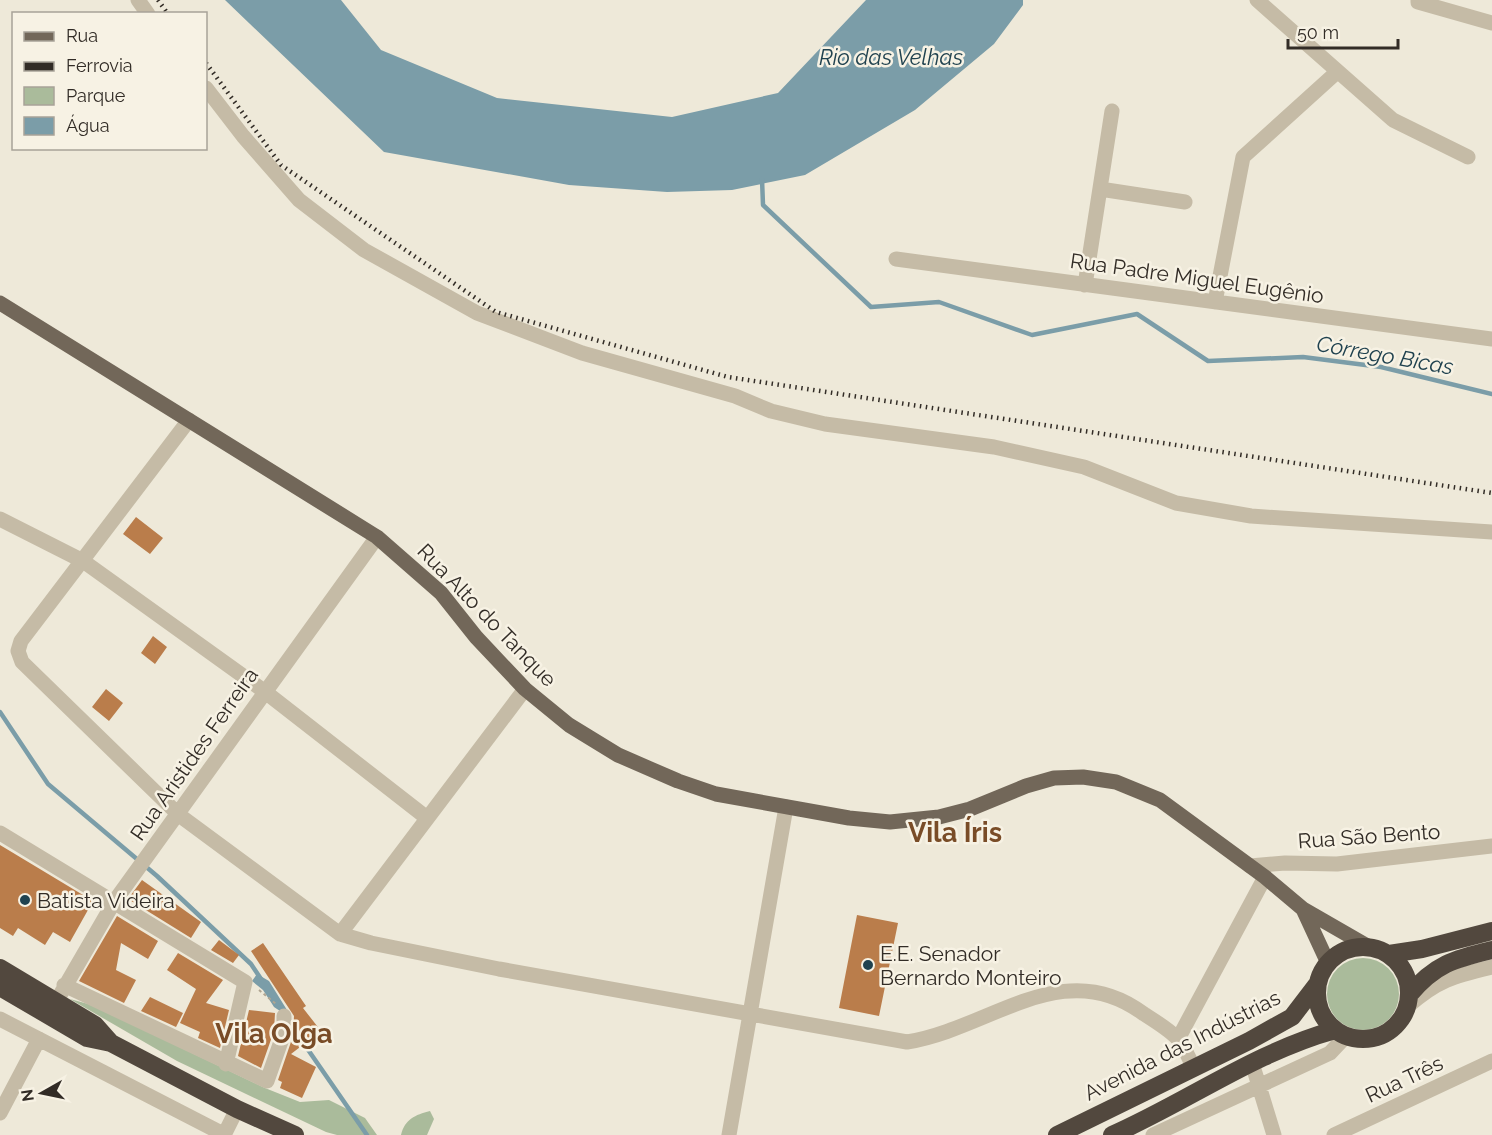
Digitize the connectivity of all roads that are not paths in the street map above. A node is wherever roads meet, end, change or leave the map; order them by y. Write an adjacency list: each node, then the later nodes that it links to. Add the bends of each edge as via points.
1 (1257, 0): 4 (street)
2 (1418, 0): 3 (street)
3 (1492, 23)
4 (1337, 72): 7 (street, via 1393,120); 12 (street, via 1243,157)
5 (207, 89): 17 (street, via 299,200 364,250 477,313 582,353 825,424 994,447 1084,466 1176,503 1251,516)
6 (1112, 111): 8 (street)
7 (1468, 157)
8 (1100, 189): 9 (street); 11 (street)
9 (1185, 202)
10 (896, 260): 11 (street, Rua Padre Miguel Eugênio)
11 (1084, 285): 12 (street, Rua Padre Miguel Eugênio)
12 (1215, 302): 14 (street, Rua Padre Miguel Eugênio)
13 (0, 303): 15 (main road, Rua Alto do Tanque)
14 (1492, 339)
15 (189, 420): 18 (main road, Rua Alto do Tanque); 19 (street)
16 (0, 519): 19 (street)
17 (1492, 532)
18 (377, 537): 20 (main road, Rua Alto do Tanque, via 441,593 476,638); 21 (street, Rua Aristides Ferreira)
19 (82, 561): 21 (street); 23 (street, via 21,641 18,651 22,662)
20 (525, 690): 22 (main road, Rua Alto do Tanque, via 569,725 618,755 717,794); 24 (street)
21 (264, 691): 23 (street, Rua Aristides Ferreira); 24 (street)
22 (786, 807): 27 (main road, Rua Alto do Tanque, via 890,822 939,817 1045,781 1083,777 1116,782 1160,800); 44 (street)
23 (179, 815): 29 (street, Rua Aristides Ferreira); 32 (street)
24 (426, 818): 32 (street)
25 (0, 833): 29 (street)
26 (1492, 846): 27 (street, Rua São Bento, via 1364,862)
27 (1250, 866): 28 (main road, Rua Alto do Tanque)
28 (1265, 877): 30 (main road, Rua Alto do Tanque); 49 (street)
29 (114, 902): 40 (street, Rua Aristides Ferreira); 53 (street, via 251,986)
30 (1303, 909): 33 (main road, Rua Alto do Tanque); 36 (main road, Rua Alto do Tanque)
31 (1492, 931): 35 (highway)
32 (340, 934): 44 (street, via 487,966)
33 (1369, 947): 35 (highway); 36 (highway, via 1346,950)
34 (1492, 950): 42 (highway, via 1457,959 1426,974)
35 (1389, 954): 42 (highway, via 1404,972)
36 (1328, 963): 39 (highway)
37 (1492, 967): 42 (street, via 1457,976)
38 (0, 968): 43 (highway)
39 (1318, 983): 47 (highway, via 1324,1017); 54 (highway, Avenida das Indústrias, via 1292,1017)
40 (64, 985): 43 (street, Rua Aristides Ferreira); 53 (street)
41 (0, 987): 50 (highway, via 87,1038)
42 (1408, 1001): 47 (highway, via 1398,1023 1383,1035 1365,1039)
43 (56, 1002): 50 (highway, via 95,1025)
44 (750, 1014): 49 (street, via 907,1042 936,1038 1039,995 1072,989 1101,991 1136,1007); 61 (street)
45 (284, 1016): 53 (street, via 284,1033 267,1081)
46 (0, 1019): 48 (street)
47 (1341, 1033): 52 (highway, via 1299,1041); 55 (street, via 1330,1053)
48 (39, 1039): 57 (street); 59 (street)
49 (1178, 1039): 54 (street)
50 (111, 1043): 56 (highway)
51 (1492, 1061): 66 (street, Rua Três)
52 (1252, 1063): 55 (street); 63 (highway)
53 (226, 1064)
54 (1193, 1066): 58 (highway, Avenida das Indústrias)
55 (1258, 1087): 64 (street); 65 (street)
56 (237, 1109): 59 (street); 60 (highway)
57 (0, 1113)
58 (1075, 1131): 62 (highway, Avenida das Indústrias)
59 (224, 1135)
60 (295, 1135)
61 (729, 1135)
62 (1057, 1135)
63 (1112, 1135)
64 (1153, 1135)
65 (1274, 1135)
66 (1334, 1135)

